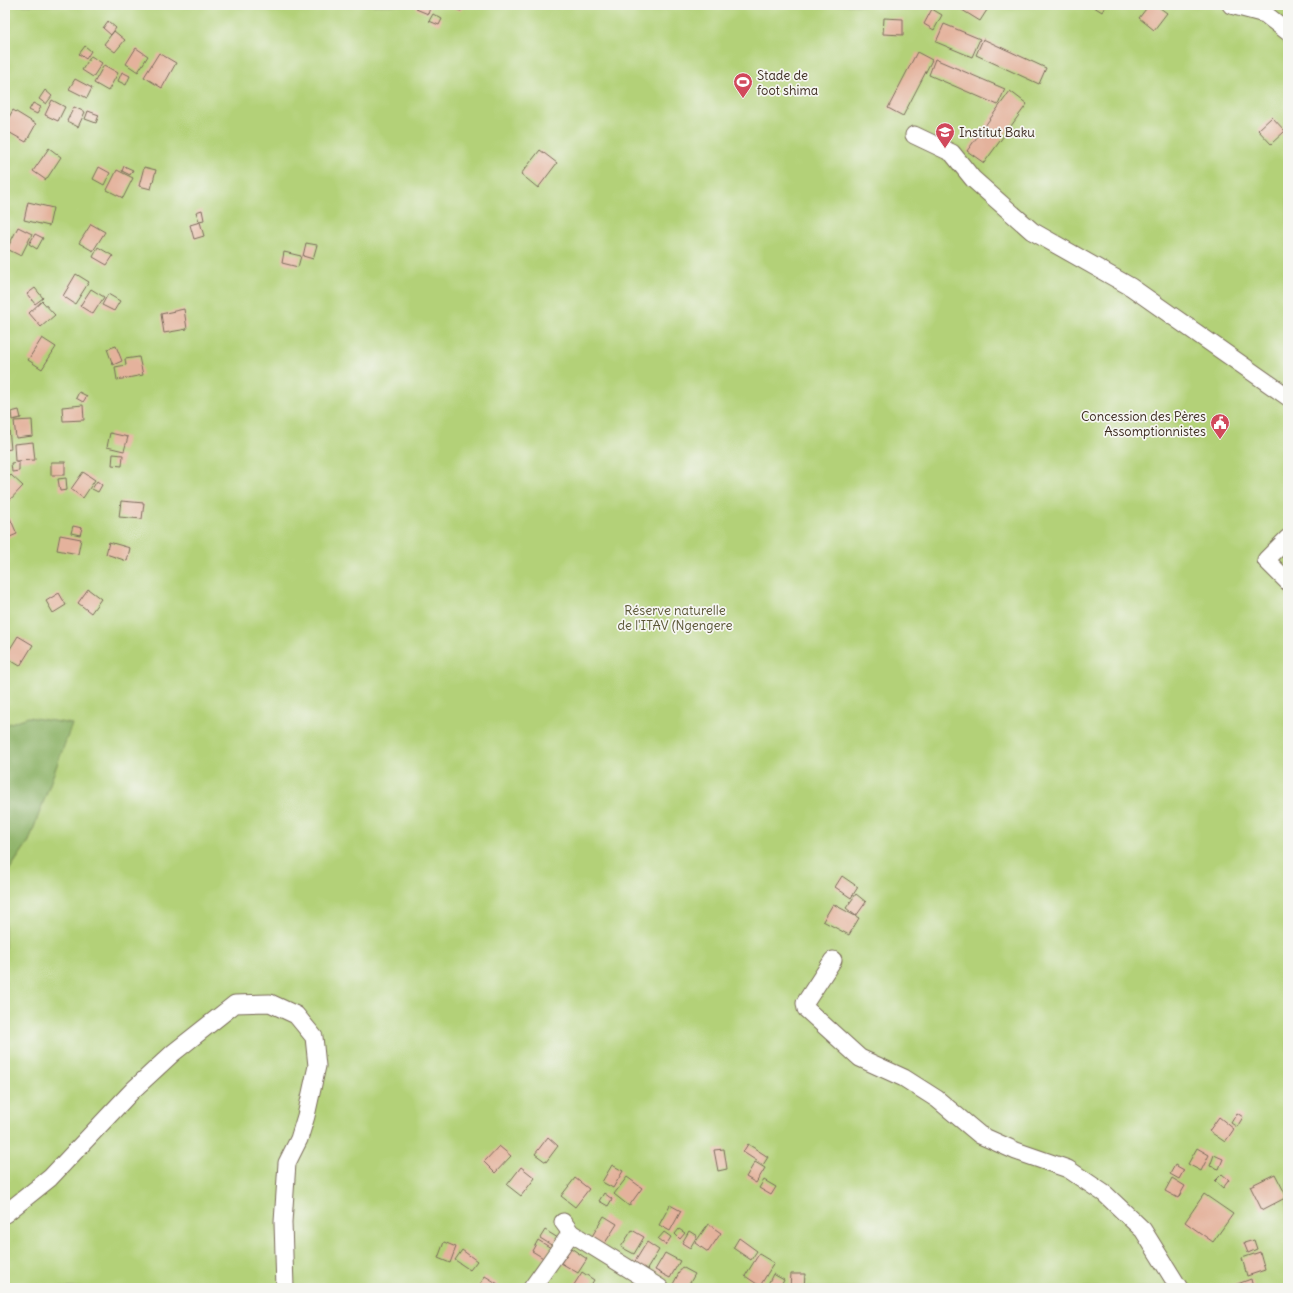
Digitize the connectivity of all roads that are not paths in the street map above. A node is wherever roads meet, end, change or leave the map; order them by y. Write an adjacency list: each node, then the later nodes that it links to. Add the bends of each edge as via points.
1 (1230, 5): 2 (street)
2 (1269, 10): 3 (street)
3 (1288, 32)
4 (914, 135): 5 (street, via 952,153 973,179 1032,231 1131,287)
5 (1288, 397)
6 (1288, 538): 7 (street, via 1266,560)
7 (1288, 582)
8 (833, 960): 13 (street, via 805,1004 814,1018 860,1058 904,1078 937,1099 980,1135 1068,1170 1106,1194 1143,1230)
9 (5, 1214): 10 (street, via 50,1178 133,1090 235,1004 270,1004 296,1015 314,1037 317,1066 299,1139 287,1163 283,1222)
10 (285, 1288)
11 (532, 1288): 12 (street, via 567,1228)
12 (660, 1288)
13 (1179, 1288)

